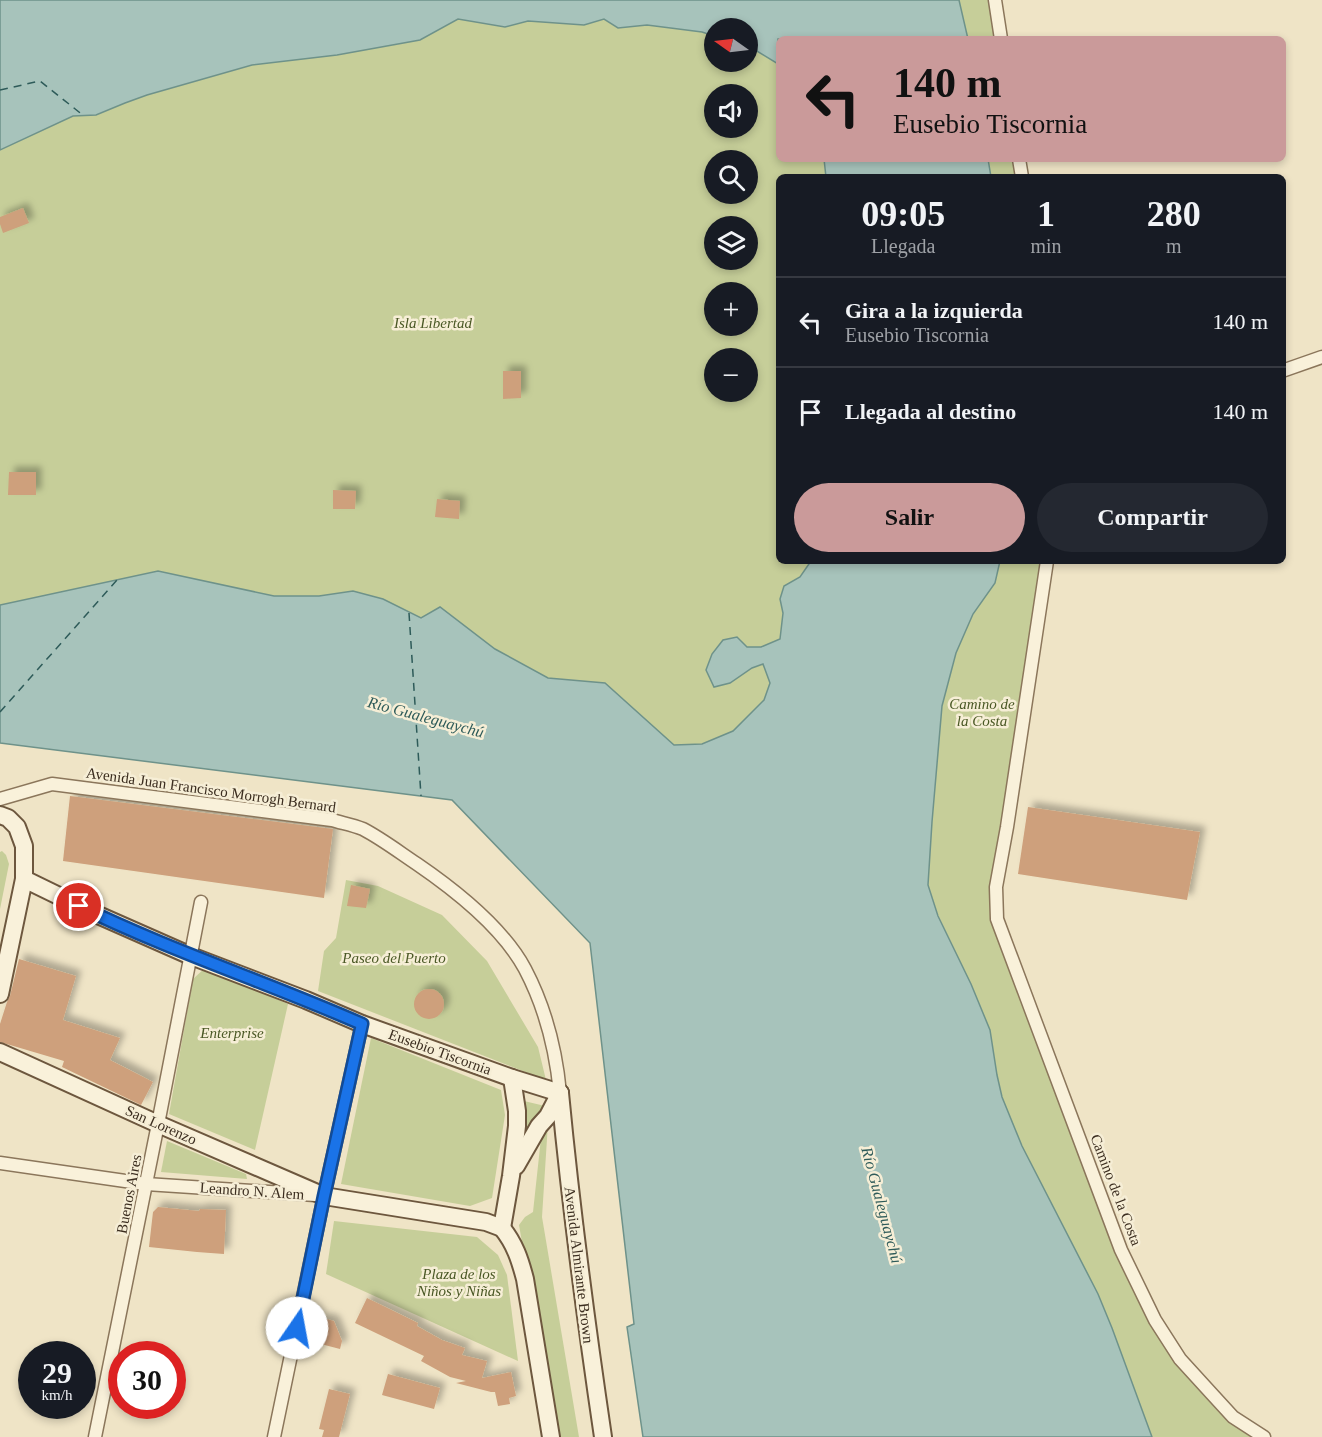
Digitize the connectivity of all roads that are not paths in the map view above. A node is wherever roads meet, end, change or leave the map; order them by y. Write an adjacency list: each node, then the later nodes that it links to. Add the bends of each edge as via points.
1 (995, 0): 2 (street)
2 (1001, 36)
3 (1322, 357): 4 (street)
4 (1286, 370)
5 (1047, 564): 26 (street, Camino de la Costa, via 996,887 997,919 1121,1250 1155,1320 1180,1359 1233,1417)
6 (0, 799): 15 (street, Avenida Juan Francisco Morrogh Bernard, via 52,784 332,820 363,830 463,899 506,941 525,967 540,1000)
7 (0, 815): 8 (main road, via 17,827 24,846)
8 (24, 879): 10 (main road, Eusebio Tiscornia); 11 (main road)
9 (201, 902): 10 (street, Buenos Aires)
10 (191, 956): 12 (main road, Eusebio Tiscornia); 16 (street, Buenos Aires)
11 (0, 994)
12 (362, 1024): 14 (main road, Eusebio Tiscornia); 20 (street)
13 (0, 1052): 16 (main road, San Lorenzo)
14 (513, 1078): 15 (main road, Eusebio Tiscornia); 18 (main road, via 517,1118)
15 (560, 1092): 18 (main road); 25 (main road, Avenida Almirante Brown)
16 (158, 1125): 19 (street, Buenos Aires); 20 (main road, San Lorenzo)
17 (0, 1163): 19 (street, Leandro N. Alem)
18 (511, 1176): 21 (main road)
19 (146, 1184): 20 (street, Leandro N. Alem); 22 (street, Buenos Aires)
20 (324, 1196): 21 (main road, Leandro N. Alem, via 486,1222); 23 (street)
21 (502, 1228): 24 (main road, via 511,1238 525,1279)
22 (95, 1437)
23 (274, 1437)
24 (550, 1437)
25 (603, 1437)
26 (1264, 1437)

